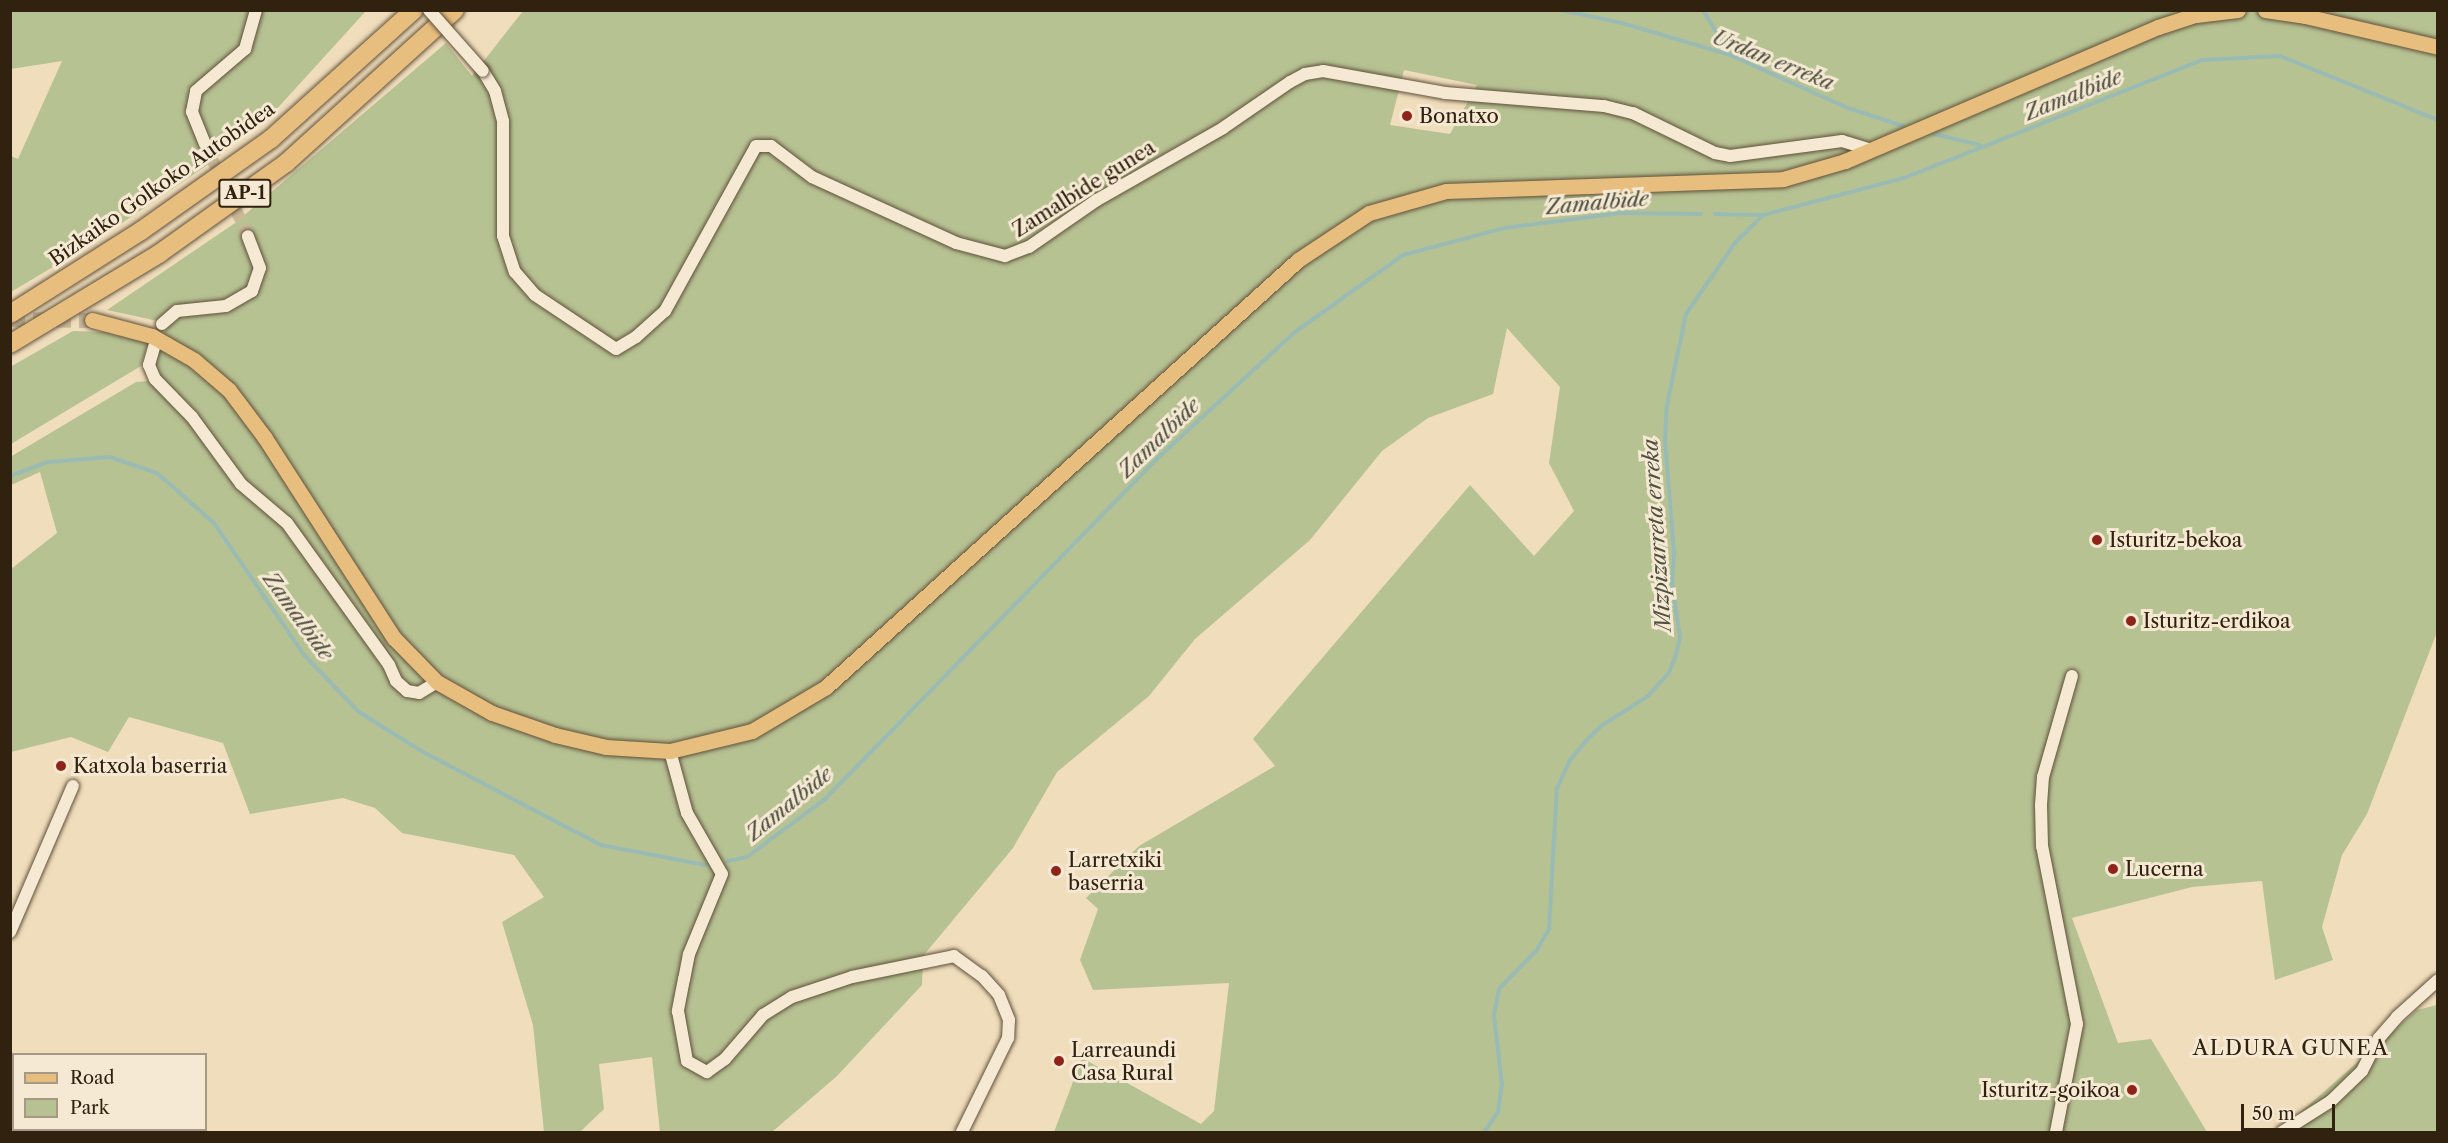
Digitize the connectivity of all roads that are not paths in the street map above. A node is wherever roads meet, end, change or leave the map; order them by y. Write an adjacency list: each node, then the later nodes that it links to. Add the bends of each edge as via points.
1 (256, 10): 8 (street, via 245,49 196,91 192,112)
2 (414, 10): 11 (highway, Bizkaiko Golkoko Autobidea / AP-1, via 272,139 141,231)
3 (429, 10): 9 (street, Zamalbide gunea, bridge, via 483,70 495,91 503,121 503,236 515,272 543,302 616,349 665,311 756,146 771,146 812,177 956,243 1005,256 1029,247 1097,200 1223,128 1290,82 1323,71 1445,93 1484,93 1604,106 1642,116 1715,153 1730,156 1842,141)
4 (455, 10): 14 (highway, AP-1, via 286,164 160,254)
5 (2238, 10): 9 (main road, via 2196,15 2138,35)
6 (2265, 10): 7 (main road)
7 (2438, 47)
8 (205, 144)
9 (1871, 150): 18 (main road, via 1784,179 1455,190 1411,198 1369,213 1298,260 826,687 752,731)
10 (248, 236): 13 (street, via 260,268 252,291 226,306 188,307)
11 (10, 314)
12 (92, 320): 17 (main road, via 152,336 194,360 229,390 265,438 394,638)
13 (162, 324)
14 (10, 344)
15 (155, 344): 17 (street, via 149,365 155,379 192,417 241,484 287,523 389,665 396,681 406,691 419,693)
16 (2072, 676): 23 (street, via 2043,777 2041,805 2042,846 2077,1023)
17 (437, 682): 18 (main road, via 492,713 555,735 606,747)
18 (670, 751): 22 (street, via 687,813 722,874 689,954 678,1011 687,1061 707,1072 725,1059 763,1015 792,997 852,976 954,957 982,976 999,995 1009,1020 1008,1038)
19 (73, 786): 20 (street)
20 (10, 932)
21 (2438, 980): 24 (street, via 2379,1038 2362,1071 2331,1101)
22 (962, 1132)
23 (2056, 1132)
24 (2282, 1132)

